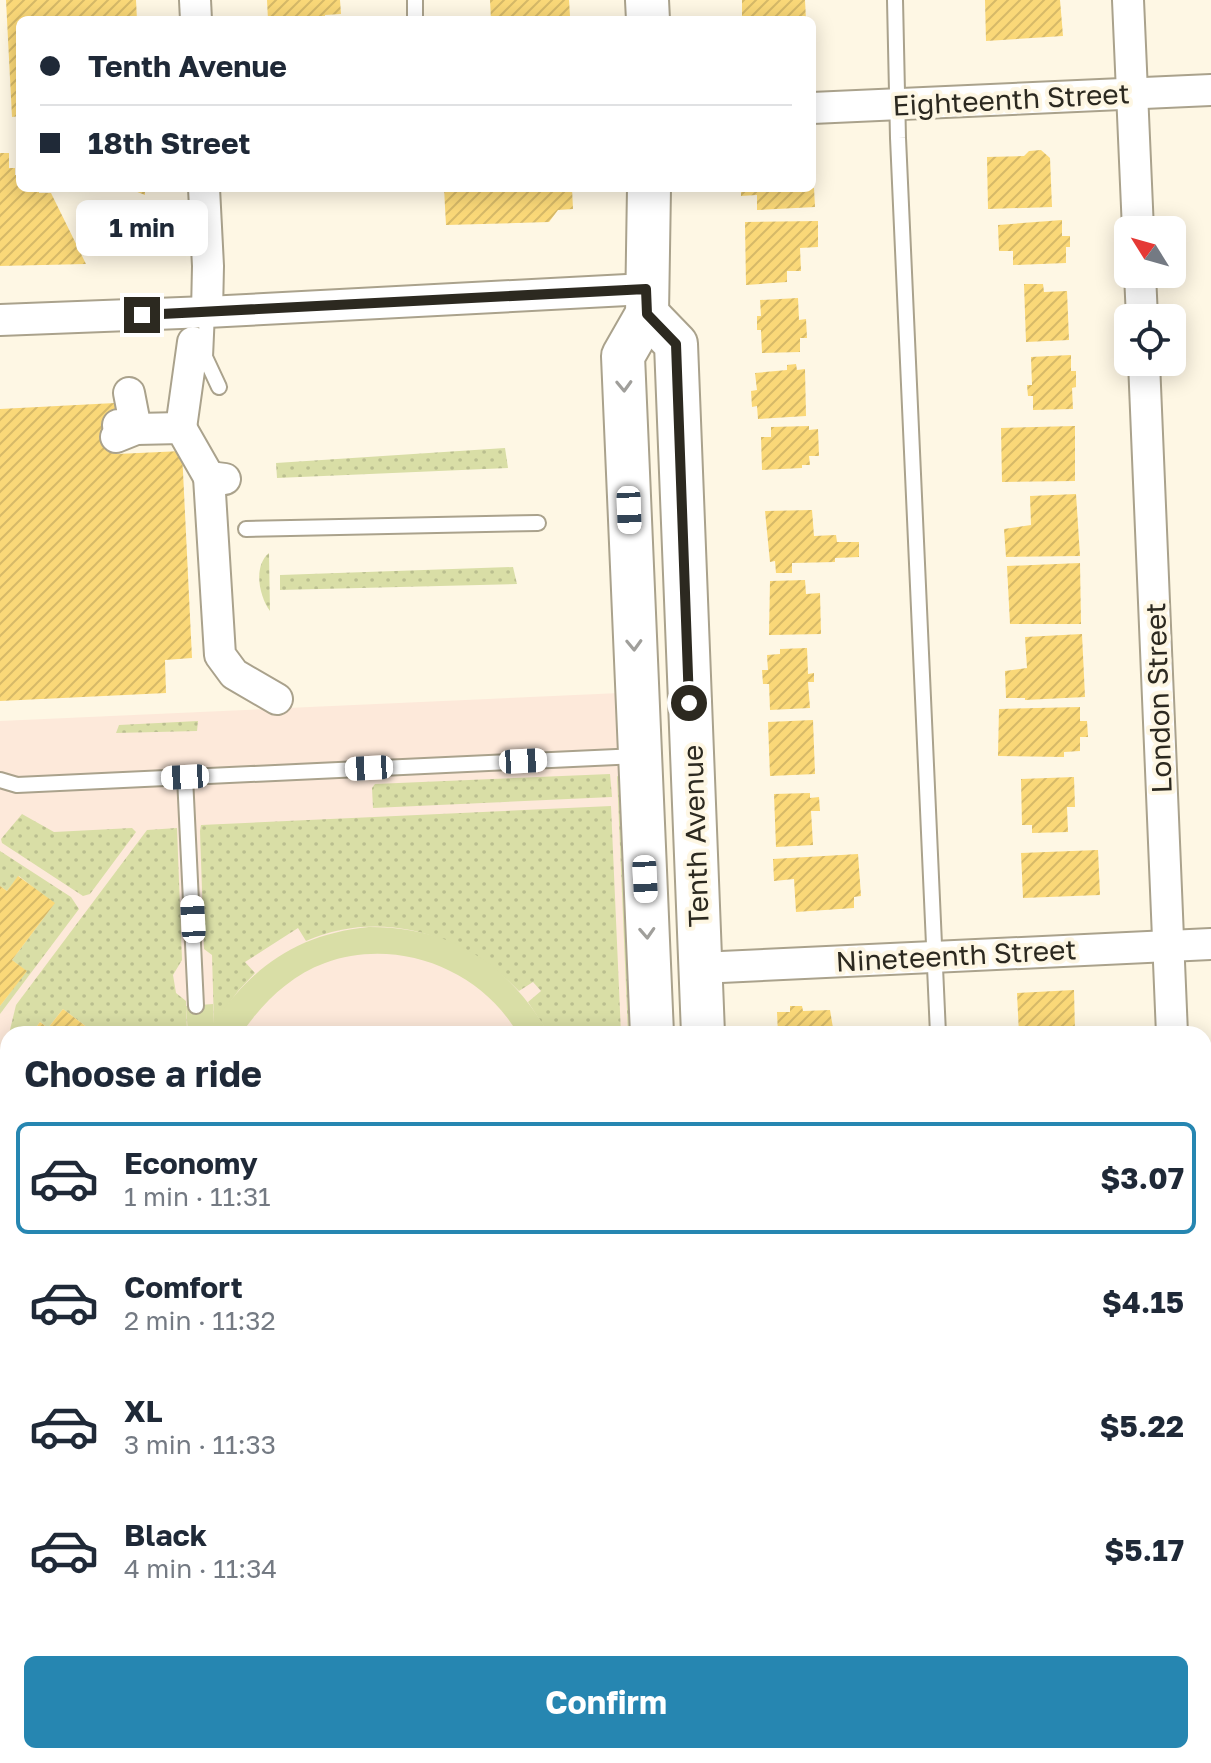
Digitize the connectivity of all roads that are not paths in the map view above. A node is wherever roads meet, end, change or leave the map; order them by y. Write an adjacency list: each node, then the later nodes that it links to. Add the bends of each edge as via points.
1 (895, 0): 5 (lane)
2 (1128, 0): 4 (street)
3 (1211, 90): 4 (street, Eighteenth Street)
4 (1132, 93): 5 (street, Eighteenth Street); 9 (street)
5 (898, 104): 6 (street, Eighteenth Street); 26 (lane)
6 (816, 108)
7 (204, 192): 11 (street)
8 (649, 192): 10 (main road, Tenth Avenue)
9 (1137, 216)
10 (646, 302): 11 (street); 21 (main road, Tenth Avenue, one-way to 21, via 623,356); 27 (main road, Tenth Avenue, via 676,344)
11 (207, 312): 12 (street); 15 (lane, via 205,357)
12 (0, 320)
13 (193, 342): 17 (street)
14 (1145, 376): 25 (street, London Street)
15 (219, 387)
16 (129, 393): 17 (street, via 123,430)
17 (181, 428): 20 (street, via 217,478 220,655 234,674)
18 (538, 523): 19 (lane)
19 (246, 529)
20 (277, 699)
21 (639, 756): 22 (lane); 29 (main road, Tenth Avenue, one-way to 29)
22 (185, 777): 23 (lane, via 17,785); 28 (lane)
23 (0, 780)
24 (1211, 944): 25 (street, Nineteenth Street)
25 (1168, 946): 26 (street, Nineteenth Street); 32 (street, London Street)
26 (935, 956): 27 (street, Nineteenth Street); 31 (lane)
27 (700, 968): 30 (main road, Tenth Avenue)
28 (196, 1006)
29 (652, 1026)
30 (703, 1026)
31 (938, 1026)
32 (1172, 1026)

